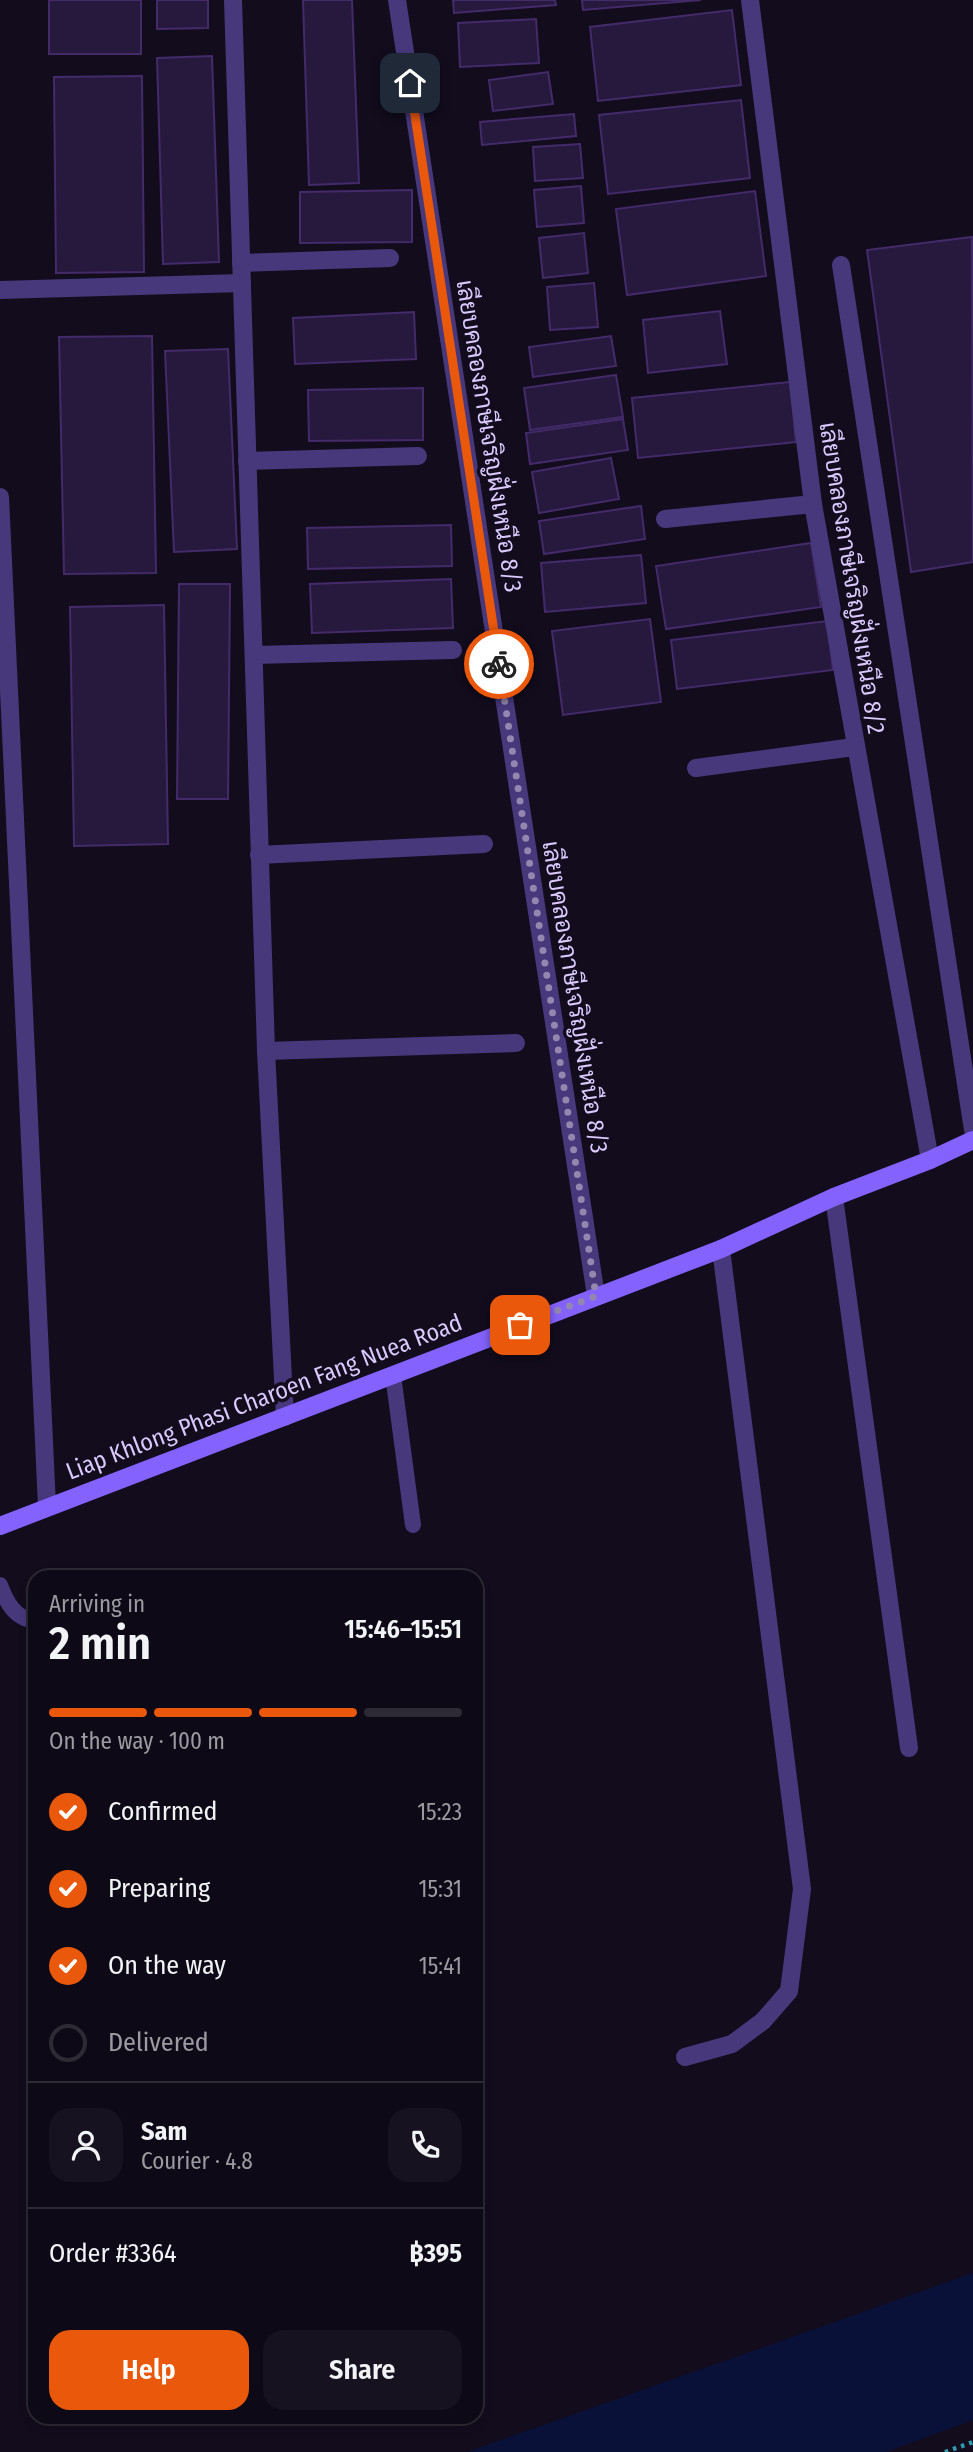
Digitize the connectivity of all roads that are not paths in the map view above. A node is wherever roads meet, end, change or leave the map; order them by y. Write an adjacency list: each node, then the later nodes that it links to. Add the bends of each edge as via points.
1 (233, 0): 5 (street)
2 (397, 0): 27 (street, เลียบคลองภาษีเจริญฝั่งเหนือ 8/3)
3 (750, 0): 12 (street, เลียบคลองภาษีเจริญฝั่งเหนือ 8/2)
4 (390, 258): 5 (street)
5 (241, 263): 7 (street)
6 (841, 265): 22 (street)
7 (242, 283): 8 (street); 10 (street)
8 (0, 290)
9 (418, 456): 10 (street)
10 (247, 461): 15 (street)
11 (0, 497): 30 (street)
12 (813, 504): 13 (street); 16 (street, เลียบคลองภาษีเจริญฝั่งเหนือ 8/2)
13 (665, 519)
14 (453, 650): 15 (street)
15 (254, 655): 19 (street)
16 (854, 747): 17 (street); 24 (street, เลียบคลองภาษีเจริญฝั่งเหนือ 8/2)
17 (696, 768)
18 (484, 844): 19 (street)
19 (259, 855): 21 (street)
20 (516, 1044): 21 (street)
21 (266, 1051): 29 (street)
22 (973, 1130)
23 (973, 1140): 24 (main road, Liap Khlong Phasi Charoen Fang Nuea Road)
24 (930, 1160): 25 (main road, Liap Khlong Phasi Charoen Fang Nuea Road)
25 (834, 1197): 26 (main road, Liap Khlong Phasi Charoen Fang Nuea Road); 35 (street)
26 (721, 1249): 27 (main road, Liap Khlong Phasi Charoen Fang Nuea Road); 36 (street, via 802,1889 789,1991 763,2021 732,2044)
27 (596, 1296): 28 (main road, Liap Khlong Phasi Charoen Fang Nuea Road)
28 (393, 1375): 29 (main road, Liap Khlong Phasi Charoen Fang Nuea Road); 31 (lane)
29 (285, 1417): 30 (main road, Liap Khlong Phasi Charoen Fang Nuea Road)
30 (47, 1506): 32 (main road, Liap Khlong Phasi Charoen Fang Nuea Road)
31 (413, 1525)
32 (0, 1526)
33 (0, 1585): 34 (lane, via 6,1602 19,1616)
34 (28, 1618)
35 (909, 1748)
36 (685, 2057)

